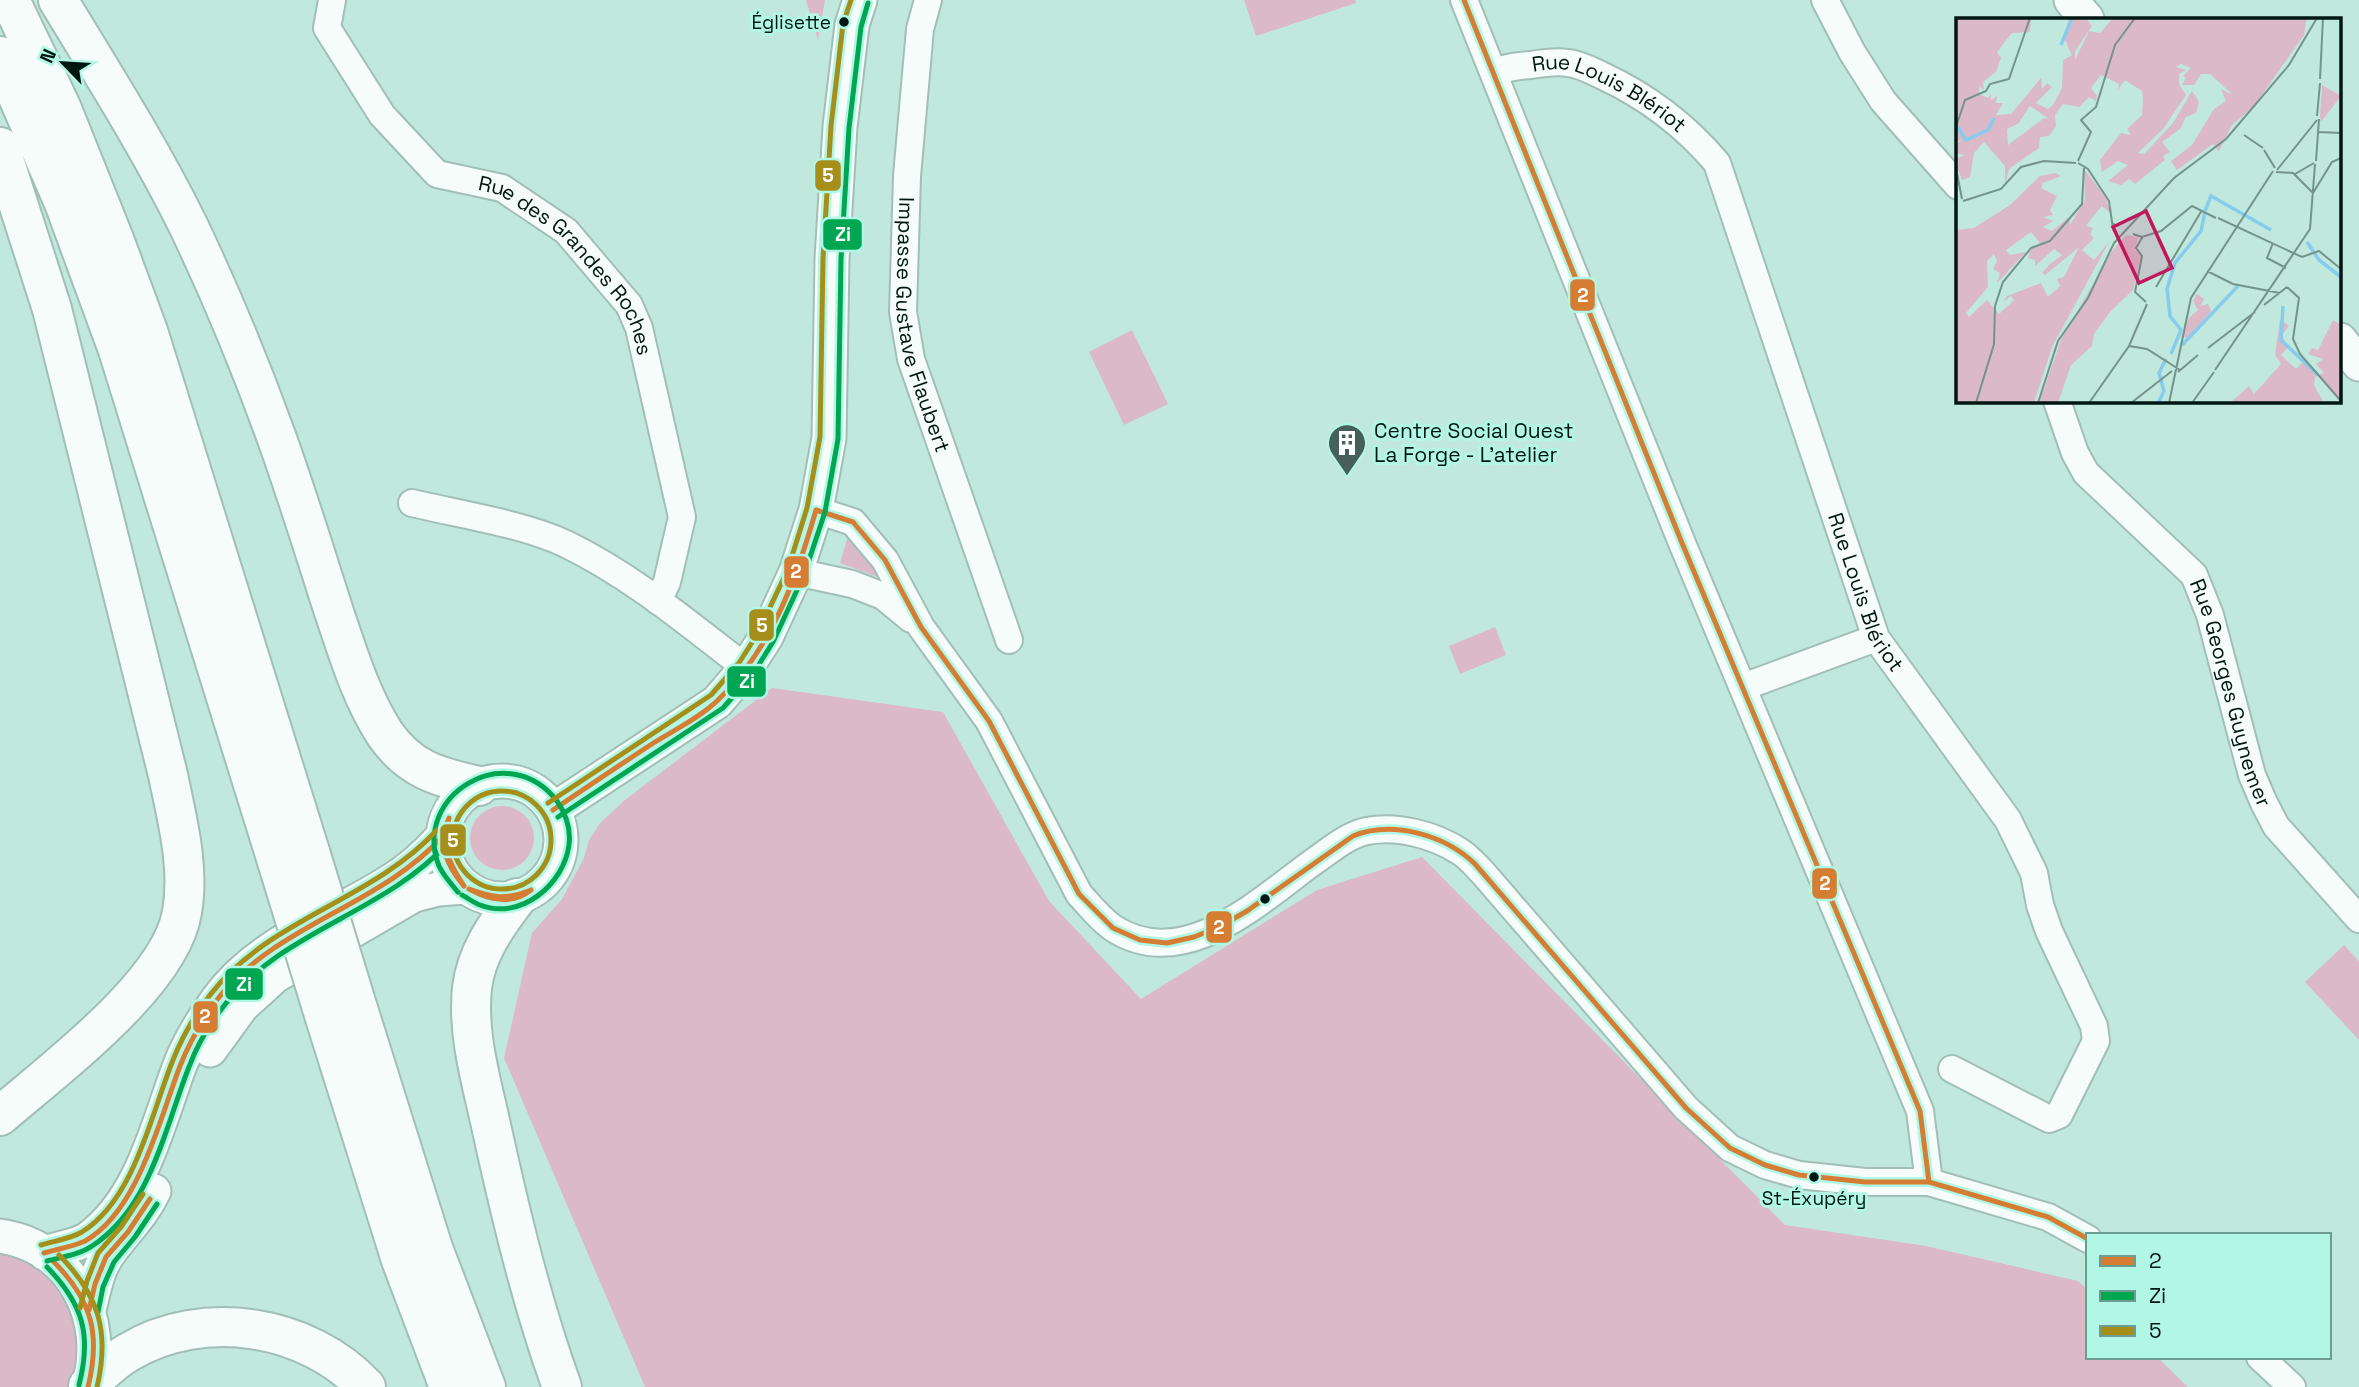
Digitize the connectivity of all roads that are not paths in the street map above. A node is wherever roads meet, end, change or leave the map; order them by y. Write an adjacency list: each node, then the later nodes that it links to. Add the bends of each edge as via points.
1 (10, 0): 29 (highway, via 62,109 148,331)
2 (58, 0): 26 (highway, via 187,223 238,334 344,642 374,714 414,765)
3 (332, 0): 20 (street, Rue des Grandes Roches, via 327,28 382,115 437,174 502,188 566,231 629,305 639,328 682,517)
4 (860, 0): 18 (main road, via 852,25 842,105 832,259 829,438)
5 (928, 0): 23 (street, Impasse Gustave Flaubert, via 920,29 907,176 903,312 911,359)
6 (1464, 0): 11 (street)
7 (1825, 0): 13 (street, via 1883,101)
8 (2071, 0): 9 (main road)
9 (2086, 18)
10 (0, 56): 29 (highway, via 64,203 118,350)
11 (1494, 73): 22 (street, Rue Louis Blériot, via 1555,62 1586,68 1663,110 1717,163); 25 (street)
12 (0, 147): 34 (highway, via 52,309 168,775 184,873 180,923 159,967)
13 (1956, 184)
14 (2342, 343): 15 (main road)
15 (2359, 364)
16 (2057, 402): 32 (street, Rue Georges Guynemer, via 2086,473 2194,575 2210,615 2252,775 2264,803 2276,826)
17 (412, 503): 20 (street, via 564,543)
18 (816, 510): 19 (main road); 21 (street, via 853,522 862,530 885,560)
19 (796, 572): 21 (street, via 883,596); 24 (main road)
20 (658, 601): 24 (street)
21 (921, 627): 38 (street, via 989,721 1079,894 1101,918 1126,935 1155,942 1198,938 1353,836 1381,829 1430,837 1461,852 1483,873 1686,1108 1731,1148 1799,1175)
22 (1876, 638): 25 (street); 35 (street, Rue Louis Blériot, via 2008,820 2034,873 2049,931 2094,1026 2096,1041 2059,1115 2049,1119)
23 (1009, 640)
24 (746, 668): 27 (main road, via 717,702)
25 (1743, 687): 38 (street, via 1920,1111)
26 (479, 786): 27 (main road, via 504,782 528,787); 28 (main road, via 454,806)
27 (553, 810): 31 (main road, via 560,827 557,862 547,878)
28 (443, 836): 30 (main road, via 448,864); 41 (main road, via 392,881 269,951 237,977 198,1028 126,1197 88,1239)
29 (296, 863): 33 (highway, bridge)
30 (465, 887): 31 (main road, via 490,898); 42 (main road, via 414,895 275,976 242,1006 209,1051 157,1185 106,1257)
31 (517, 898): 48 (highway, via 491,936 476,970 473,1045 509,1205)
32 (2359, 919)
33 (340, 1009): 46 (highway, via 401,1260); 47 (highway)
34 (56, 1067): 36 (highway); 37 (highway)
35 (1952, 1069)
36 (0, 1104)
37 (0, 1116)
38 (1929, 1182): 40 (street, via 2048,1217)
39 (0, 1236): 41 (main road)
40 (2086, 1238)
41 (44, 1253): 42 (main road, via 77,1284)
42 (89, 1310): 44 (main road, via 95,1348)
43 (2262, 1359): 49 (street)
44 (88, 1387): 45 (highway, via 110,1364 145,1343 216,1326 262,1331 302,1343 337,1362)
45 (366, 1387)
46 (449, 1387)
47 (486, 1387)
48 (562, 1387)
49 (2292, 1387)

